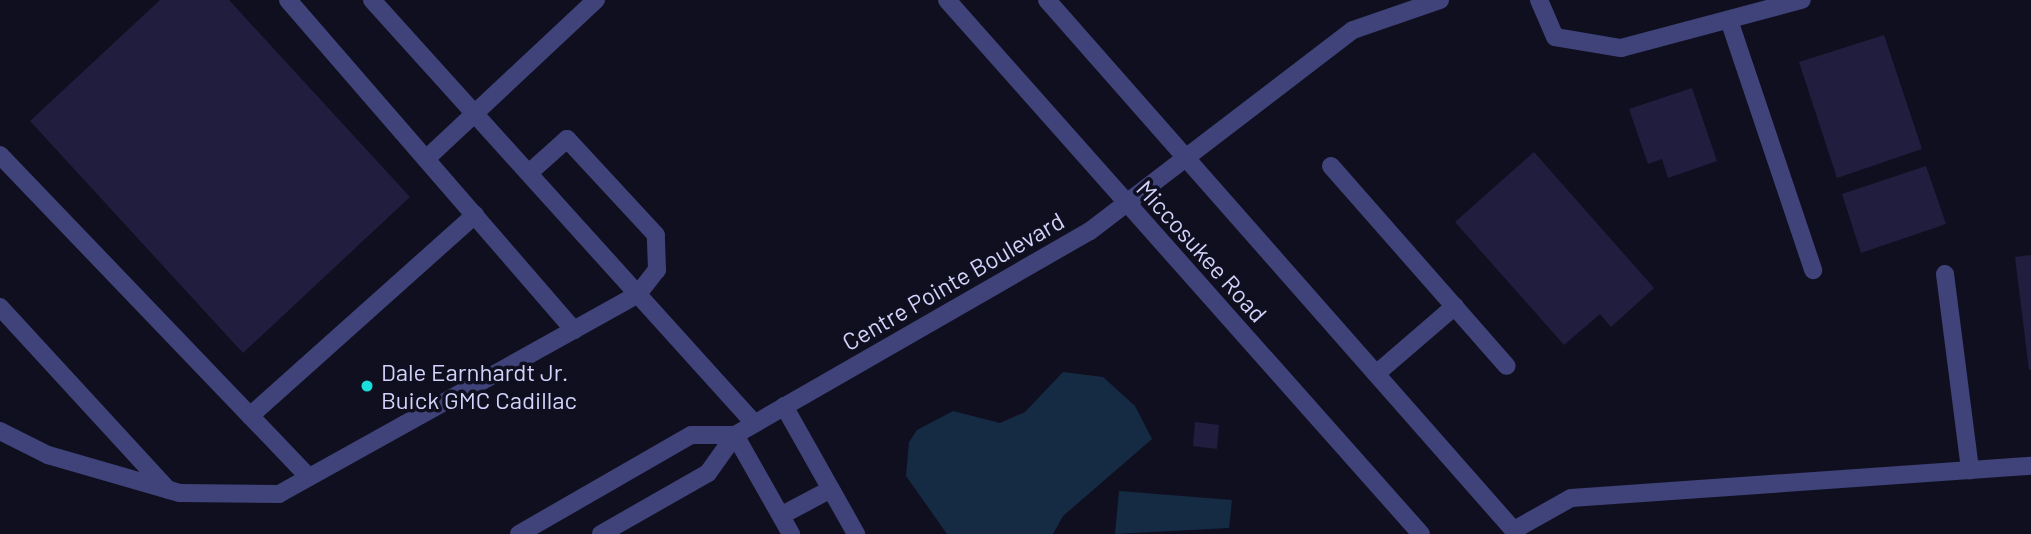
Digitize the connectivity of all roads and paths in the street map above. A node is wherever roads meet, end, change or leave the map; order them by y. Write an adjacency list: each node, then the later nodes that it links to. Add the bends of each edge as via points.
1 (288, 0): 12 (street)
2 (372, 0): 10 (street)
3 (596, 0): 10 (street)
4 (947, 0): 16 (street, Miccosukee Road)
5 (1047, 0): 13 (street, Miccosukee Road)
6 (1539, 0): 9 (street, via 1555,37 1590,47 1621,48)
7 (1802, 0): 9 (street)
8 (1430, 1): 13 (street, Centre Pointe Boulevard, via 1353,30)
9 (1729, 20): 18 (street)
10 (475, 113): 12 (street); 15 (street)
11 (0, 155): 27 (street)
12 (426, 159): 17 (street)
13 (1188, 159): 16 (street, Centre Pointe Boulevard); 25 (street, Miccosukee Road)
14 (1331, 166): 21 (street)
15 (529, 173): 20 (street); 20 (street, via 567,139 656,236 657,270)
16 (1128, 204): 26 (street, Centre Pointe Boulevard); 42 (street, Miccosukee Road)
17 (475, 215): 23 (street); 27 (street)
18 (1814, 270)
19 (1945, 274): 32 (street)
20 (638, 294): 23 (street); 28 (street)
21 (1455, 306): 24 (street); 25 (street)
22 (0, 307): 35 (street)
23 (574, 330): 33 (street)
24 (1507, 366)
25 (1376, 374): 37 (street, Miccosukee Road)
26 (784, 406): 28 (street, Centre Pointe Boulevard); 34 (street)
27 (250, 416): 33 (street)
28 (754, 423): 30 (street, Centre Pointe Boulevard)
29 (0, 431): 35 (street, via 48,455)
30 (735, 435): 36 (street); 38 (street, via 691,435); 39 (street, Centre Pointe Boulevard, via 708,473)
31 (2031, 466): 32 (street)
32 (1970, 470): 37 (street, via 1571,498)
33 (309, 477): 35 (street, via 279,494 247,498)
34 (831, 489): 36 (street); 41 (street)
35 (168, 490)
36 (784, 514): 40 (street)
37 (1515, 532)
38 (519, 534)
39 (601, 534)
40 (791, 534)
41 (856, 534)
42 (1420, 534)

